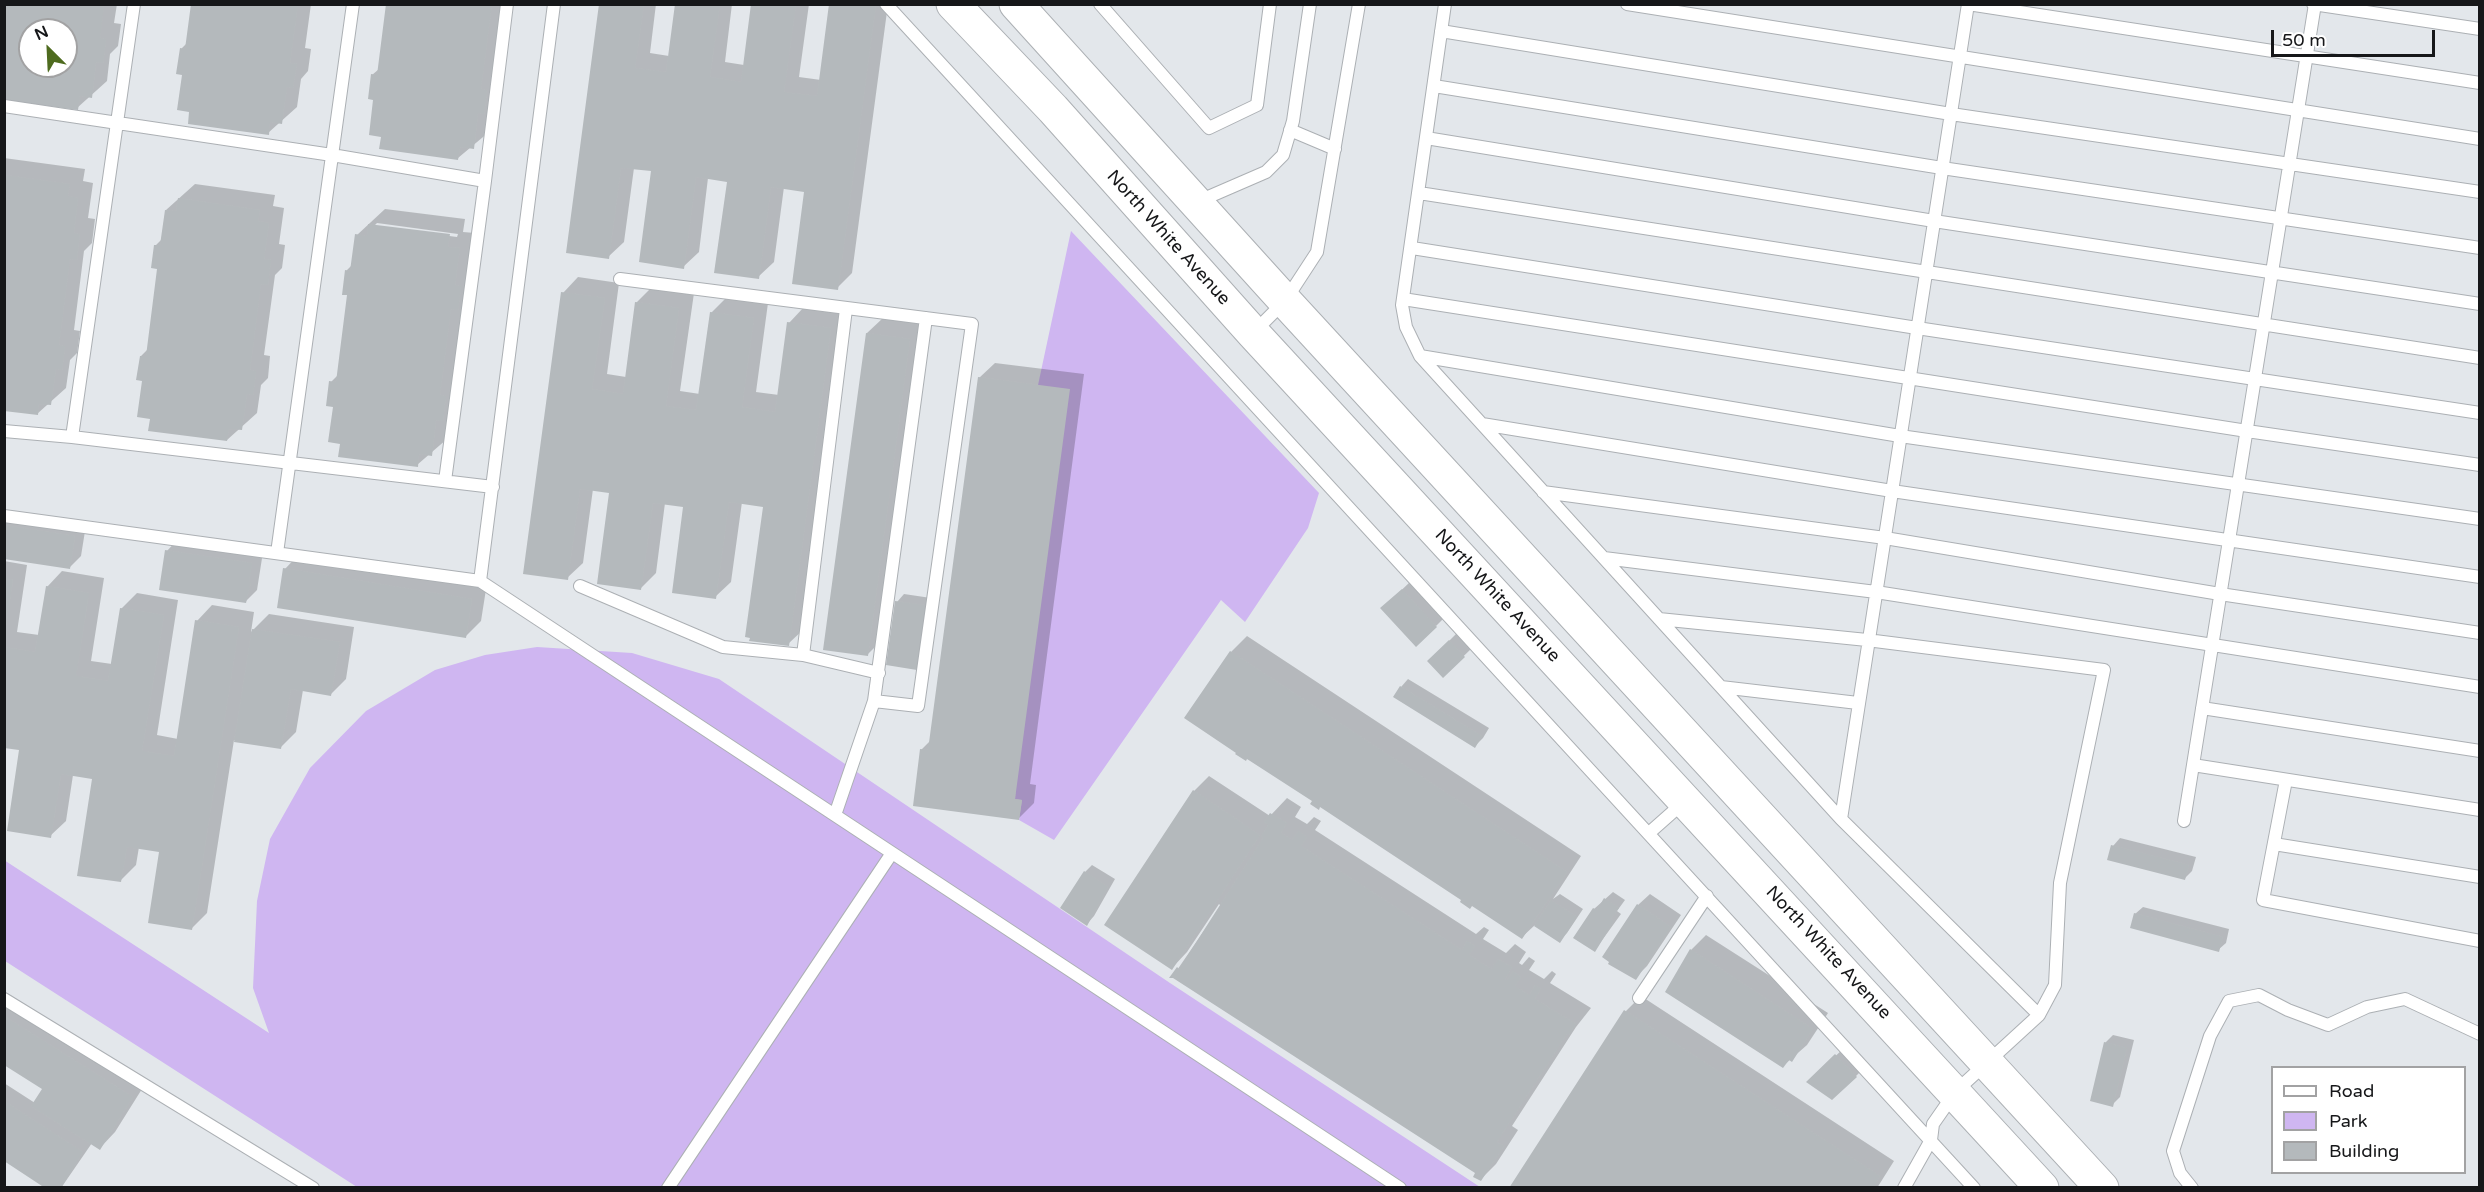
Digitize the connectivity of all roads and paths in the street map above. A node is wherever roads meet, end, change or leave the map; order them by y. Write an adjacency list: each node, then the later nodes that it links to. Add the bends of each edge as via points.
1 (134, 4): 25 (lane)
2 (353, 4): 30 (lane)
3 (507, 4): 33 (lane)
4 (554, 4): 66 (lane)
5 (886, 4): 99 (lane)
6 (953, 4): 51 (main road, North White Avenue, via 1053,109)
7 (1016, 4): 36 (main road)
8 (1100, 4): 9 (lane, via 1209,128 1257,105)
9 (1270, 4)
10 (1310, 4): 26 (lane)
11 (1359, 4): 29 (lane)
12 (1445, 4): 17 (lane)
13 (1627, 4): 18 (lane)
14 (1968, 4): 18 (lane); 19 (lane)
15 (2315, 5): 16 (lane); 19 (lane)
16 (2480, 29)
17 (1441, 31): 21 (lane); 24 (lane)
18 (1960, 56): 23 (lane); 24 (lane)
19 (2307, 56): 20 (lane); 23 (lane)
20 (2480, 83)
21 (1434, 86): 27 (lane); 32 (lane)
22 (4, 106): 25 (lane)
23 (2298, 111): 28 (lane); 31 (lane)
24 (1951, 114): 31 (lane); 32 (lane)
25 (117, 121): 30 (lane); 61 (lane)
26 (1290, 130): 29 (lane); 36 (lane, via 1283,154 1266,172)
27 (1426, 138): 35 (lane); 38 (lane)
28 (2480, 139)
29 (1335, 150): 45 (lane, via 1317,252)
30 (332, 154): 33 (lane); 62 (lane)
31 (2290, 163): 34 (lane); 37 (lane)
32 (1942, 168): 37 (lane); 38 (lane)
33 (485, 181): 64 (lane)
34 (2480, 192)
35 (1419, 193): 39 (lane); 41 (lane)
36 (1195, 202): 45 (main road)
37 (2281, 219): 40 (lane); 42 (lane)
38 (1934, 221): 41 (lane); 42 (lane)
39 (1412, 248): 44 (lane); 50 (lane)
40 (2480, 248)
41 (1926, 273): 49 (lane); 50 (lane)
42 (2272, 273): 46 (lane); 49 (lane)
43 (620, 279): 47 (lane)
44 (1403, 299): 52 (lane, via 1406,327); 54 (lane)
45 (1285, 301): 51 (lane); 109 (main road)
46 (2480, 304)
47 (846, 309): 48 (lane); 84 (lane)
48 (926, 318): 85 (lane); 88 (lane, via 972,324 918,706)
49 (2263, 327): 53 (lane); 55 (lane)
50 (1917, 328): 54 (lane); 55 (lane)
51 (1253, 333): 94 (main road, North White Avenue)
52 (1420, 356): 57 (lane); 60 (lane)
53 (2480, 358)
54 (1909, 379): 59 (lane); 60 (lane)
55 (2255, 379): 56 (lane); 59 (lane)
56 (2480, 413)
57 (1482, 424): 67 (lane); 68 (lane)
58 (4, 431): 61 (lane)
59 (2247, 431): 63 (lane); 65 (lane)
60 (1900, 436): 65 (lane); 67 (lane)
61 (72, 437): 62 (lane)
62 (288, 462): 64 (lane); 73 (lane)
63 (2480, 465)
64 (445, 481): 66 (lane)
65 (2238, 484): 70 (lane); 72 (lane)
66 (493, 487): 76 (lane)
67 (1892, 491): 71 (lane); 72 (lane)
68 (1543, 492): 71 (lane); 74 (lane)
69 (4, 516): 73 (lane)
70 (2480, 519)
71 (1885, 538): 78 (lane); 79 (lane)
72 (2229, 538): 75 (lane); 79 (lane)
73 (276, 553): 76 (lane)
74 (1604, 558): 78 (lane); 80 (lane)
75 (2480, 577)
76 (480, 581): 96 (lane)
77 (580, 586): 84 (lane, via 723,646)
78 (1876, 592): 82 (lane); 83 (lane)
79 (2220, 594): 81 (lane); 83 (lane)
80 (1659, 619): 82 (lane); 86 (lane)
81 (2480, 633)
82 (1867, 640): 89 (lane); 107 (lane, via 2104,670 2060,883 2055,985)
83 (2212, 645): 87 (lane); 90 (lane)
84 (803, 655): 85 (lane)
85 (879, 673): 88 (lane)
86 (1721, 687): 89 (lane); 97 (lane)
87 (2480, 687)
88 (874, 701): 96 (lane)
89 (1858, 703): 97 (lane)
90 (2202, 708): 91 (lane); 92 (lane)
91 (2480, 751)
92 (2193, 765): 93 (lane); 98 (lane)
93 (2286, 780): 95 (lane); 100 (lane)
94 (1686, 800): 99 (lane); 110 (main road, North White Avenue)
95 (2480, 810)
96 (835, 815): 101 (lane)
97 (1841, 819): 107 (lane)
98 (2184, 821)
99 (1649, 833): 103 (lane)
100 (2274, 844): 102 (lane); 104 (lane, via 2263,900)
101 (892, 853): 113 (lane); 114 (lane)
102 (2480, 877)
103 (1707, 896): 105 (lane); 111 (lane)
104 (2480, 941)
105 (1639, 998)
106 (4, 999): 112 (lane)
107 (2039, 1015): 109 (lane)
108 (2480, 1034): 119 (lane, via 2405,999 2367,1007 2328,1025 2259,995 2229,1001 2210,1036 2173,1151 2180,1173)
109 (1985, 1061): 110 (lane); 118 (main road)
110 (1956, 1091): 111 (lane, via 1933,1124); 117 (main road, North White Avenue)
111 (1931, 1140): 115 (lane); 116 (lane)
112 (313, 1188)
113 (668, 1188)
114 (1400, 1188)
115 (1904, 1188)
116 (1974, 1188)
117 (2042, 1188)
118 (2102, 1188)
119 (2192, 1188)

